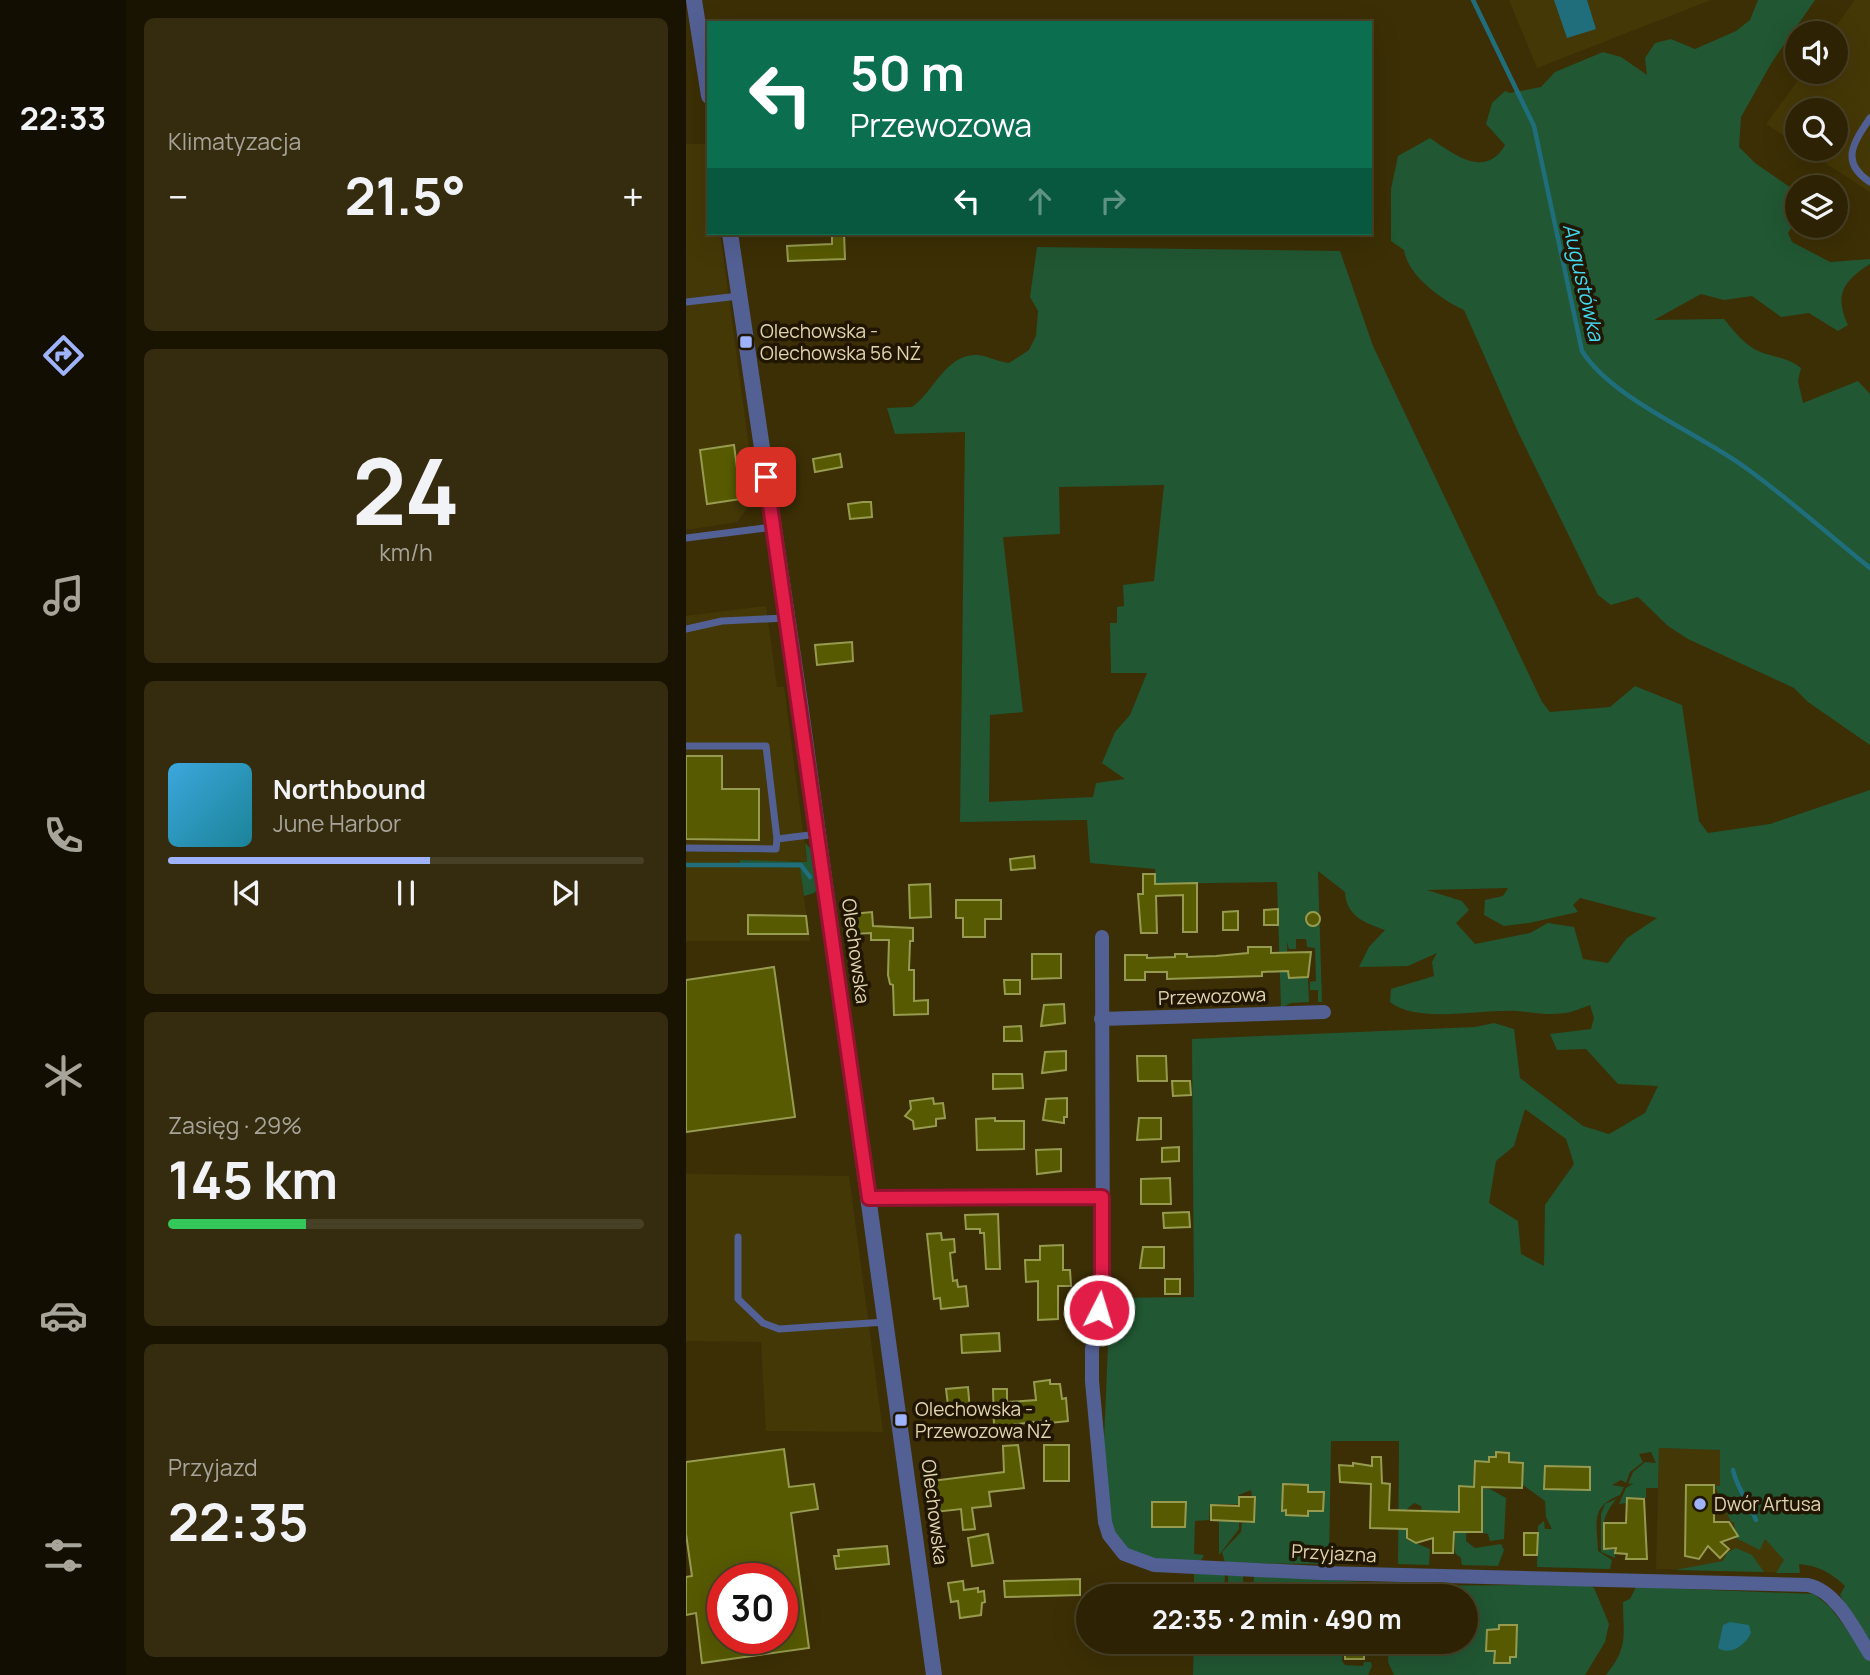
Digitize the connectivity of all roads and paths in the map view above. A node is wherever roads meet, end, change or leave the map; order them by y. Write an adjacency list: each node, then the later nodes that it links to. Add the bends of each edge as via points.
1 (694, 0): 2 (street)
2 (707, 83)
3 (1870, 118): 4 (lane, via 1852,146 1853,162)
4 (1870, 182)
5 (730, 235): 6 (street, Olechowska)
6 (739, 296): 7 (lane); 8 (street, Olechowska)
7 (686, 302)
8 (774, 527): 9 (lane); 10 (street, Olechowska)
9 (686, 538)
10 (787, 618): 11 (lane, via 722,621); 13 (street, Olechowska)
11 (686, 629)
12 (686, 746): 14 (lane, via 766,746)
13 (818, 834): 14 (lane); 20 (street, Olechowska)
14 (777, 839): 15 (lane, via 776,849)
15 (686, 848)
16 (1102, 937): 18 (street)
17 (1324, 1012): 18 (street, Przewozowa)
18 (1101, 1019): 19 (street)
19 (1102, 1197): 20 (street); 23 (street, Przyjazna, via 1102,1291 1092,1381 1105,1522 1115,1546 1132,1559 1154,1565 1321,1573 1815,1586 1835,1603)
20 (869, 1198): 22 (street, Olechowska)
21 (738, 1237): 22 (lane, via 738,1299 763,1323 779,1329)
22 (887, 1322): 24 (street, Olechowska)
23 (1870, 1654)
24 (934, 1675)

